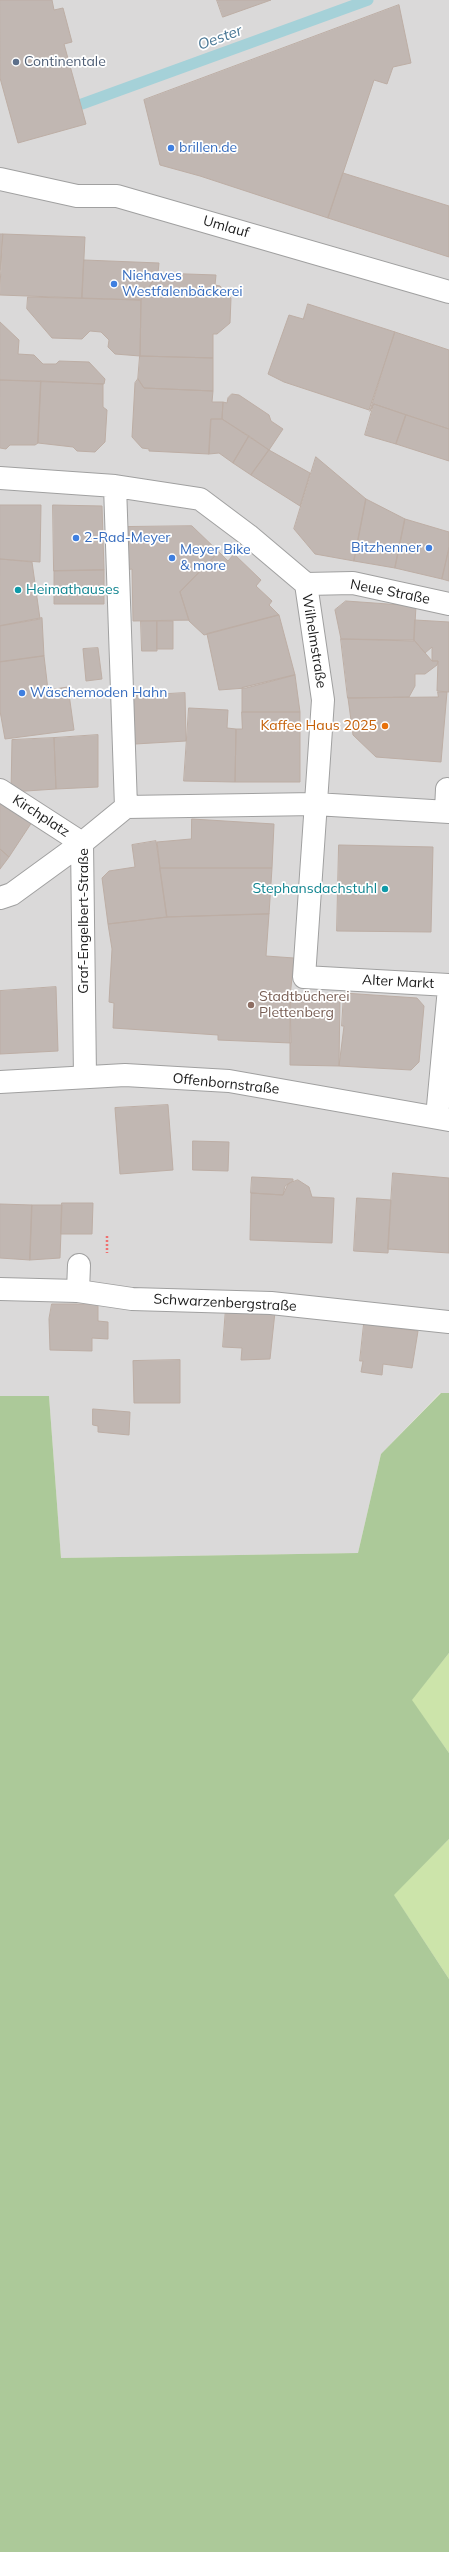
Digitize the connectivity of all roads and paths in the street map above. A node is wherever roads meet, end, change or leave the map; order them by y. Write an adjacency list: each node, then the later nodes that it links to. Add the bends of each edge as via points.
1 (0, 179): 2 (street, Umlauf, via 77,196 117,196)
2 (449, 292)
3 (0, 478): 4 (street, Wilhelmstraße)
4 (115, 486): 5 (street, Wilhelmstraße, via 200,499 248,534); 10 (street)
5 (306, 584): 6 (street, Neue Straße, via 353,583); 9 (street, Wilhelmstraße, via 323,700)
6 (449, 604)
7 (447, 789): 11 (street)
8 (0, 790): 12 (street, Kirchplatz)
9 (315, 804): 10 (street); 11 (street); 14 (street, Alter Markt, via 304,977)
10 (126, 807): 12 (street, Graf-Engelbert-Straße)
11 (447, 812)
12 (82, 843): 13 (street, via 12,894); 16 (street, Graf-Engelbert-Straße)
13 (0, 898)
14 (449, 985)
15 (449, 988): 18 (street, Alter Markt)
16 (85, 1077): 17 (street, Offenbornstraße); 18 (street, Offenbornstraße, via 125,1075 229,1081)
17 (0, 1082)
18 (443, 1118)
19 (79, 1265): 21 (street)
20 (0, 1289): 21 (street, Schwarzenbergstraße)
21 (78, 1291): 22 (street, Schwarzenbergstraße, via 132,1299 271,1303)
22 (449, 1322)

